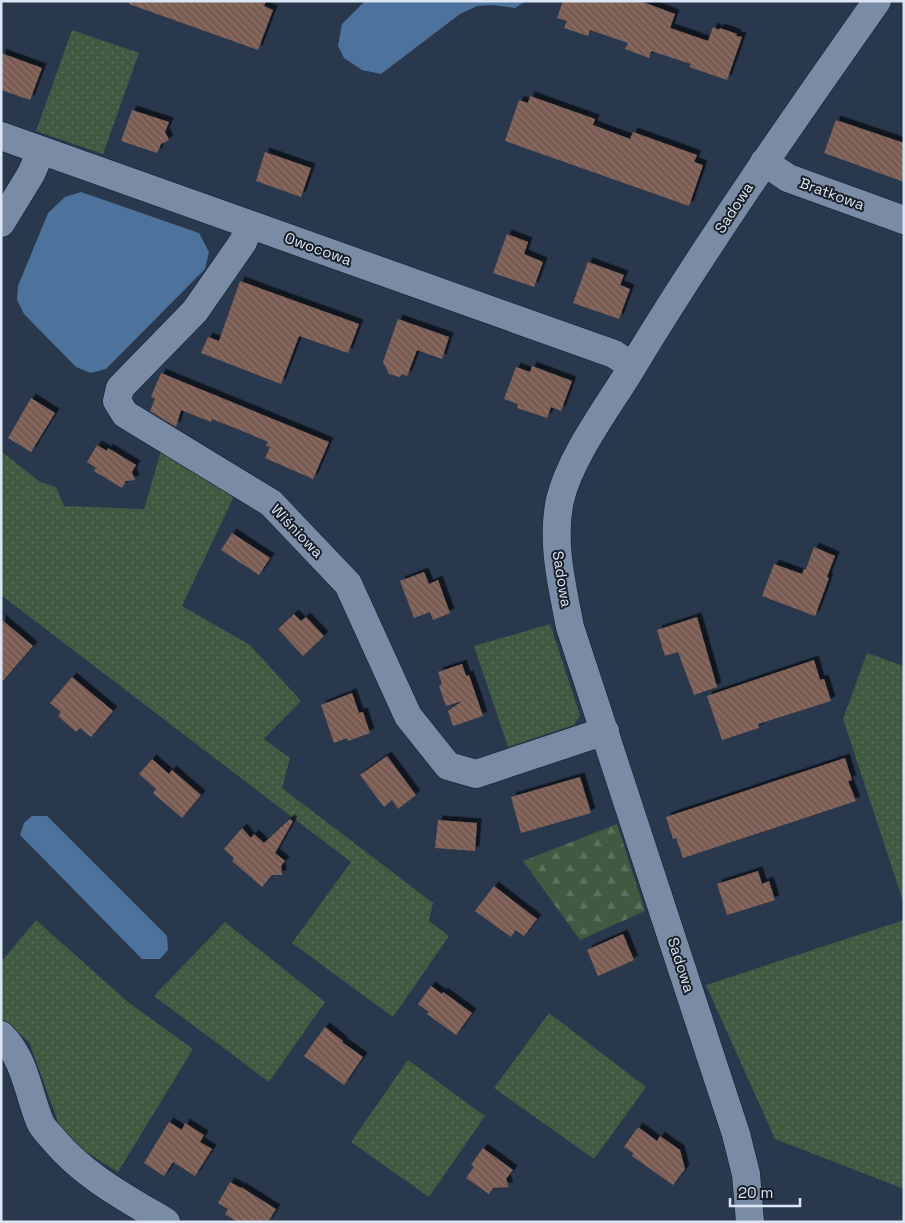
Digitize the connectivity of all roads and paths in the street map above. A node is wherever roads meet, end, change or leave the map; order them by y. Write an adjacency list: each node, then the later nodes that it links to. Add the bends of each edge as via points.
1 (877, 1): 4 (street, Sadowa)
2 (1, 136): 3 (street, Owocowa)
3 (41, 151): 6 (street, via 32,174); 7 (street, Owocowa)
4 (764, 162): 5 (street, Bratkowa, via 788,178); 8 (street, Sadowa)
5 (904, 220)
6 (1, 222)
7 (250, 225): 8 (street, Owocowa, via 614,354); 9 (street, Wiśniowa, via 243,242 195,311 120,388 117,401 125,414 271,503 348,584 408,716 448,766 476,774)
8 (632, 366): 9 (street, Sadowa, via 570,472 557,517 560,577 570,627)
9 (605, 732): 12 (street, Sadowa, via 736,1134 746,1174)
10 (1, 1035): 11 (street, via 20,1062 41,1124 68,1156 105,1186)
11 (166, 1222)
12 (750, 1222)

